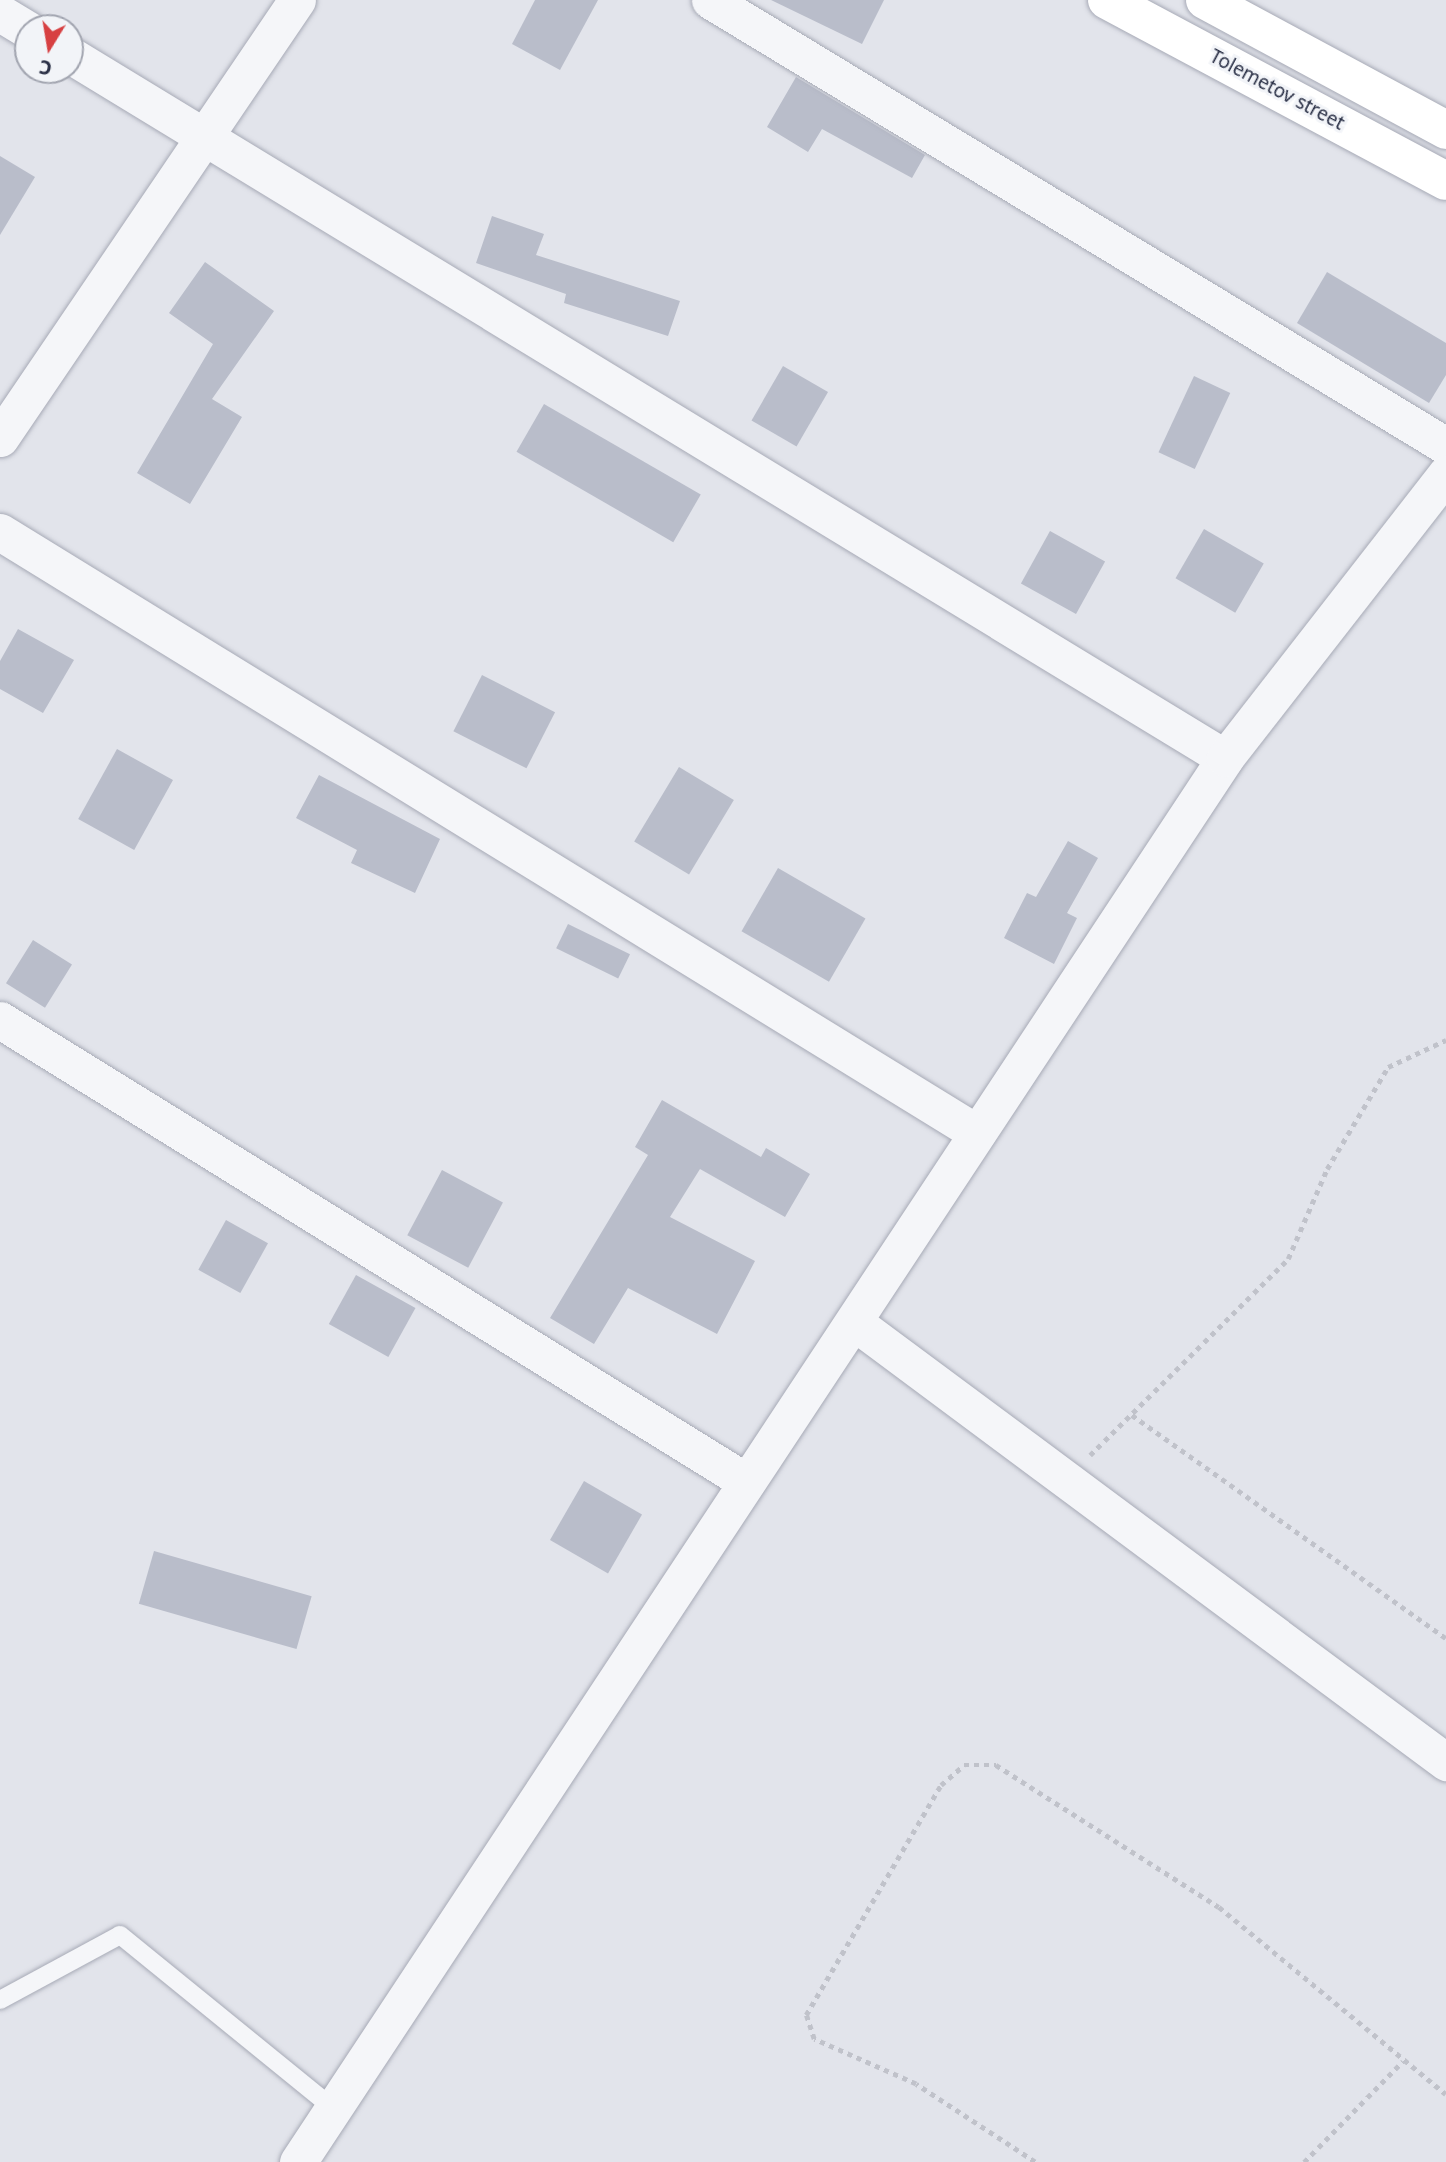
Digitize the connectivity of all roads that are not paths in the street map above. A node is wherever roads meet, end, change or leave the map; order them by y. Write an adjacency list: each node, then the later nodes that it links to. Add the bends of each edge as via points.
1 (298, 0): 7 (street)
2 (710, 0): 10 (street)
3 (1107, 0): 8 (main road, Tolemetov street)
4 (1205, 0): 6 (main road)
5 (84, 63): 7 (street)
6 (1446, 130)
7 (205, 136): 9 (street); 13 (street)
8 (1446, 181)
9 (0, 438)
10 (1446, 446)
11 (1446, 474): 13 (street)
12 (0, 532): 15 (street)
13 (1225, 758): 15 (street)
14 (0, 1020): 17 (street)
15 (977, 1133): 16 (street)
16 (855, 1322): 17 (street); 18 (street)
17 (747, 1482): 20 (street)
18 (1446, 1762)
19 (0, 2000): 20 (lane, via 120,1934)
20 (333, 2108): 21 (street)
21 (298, 2162)

